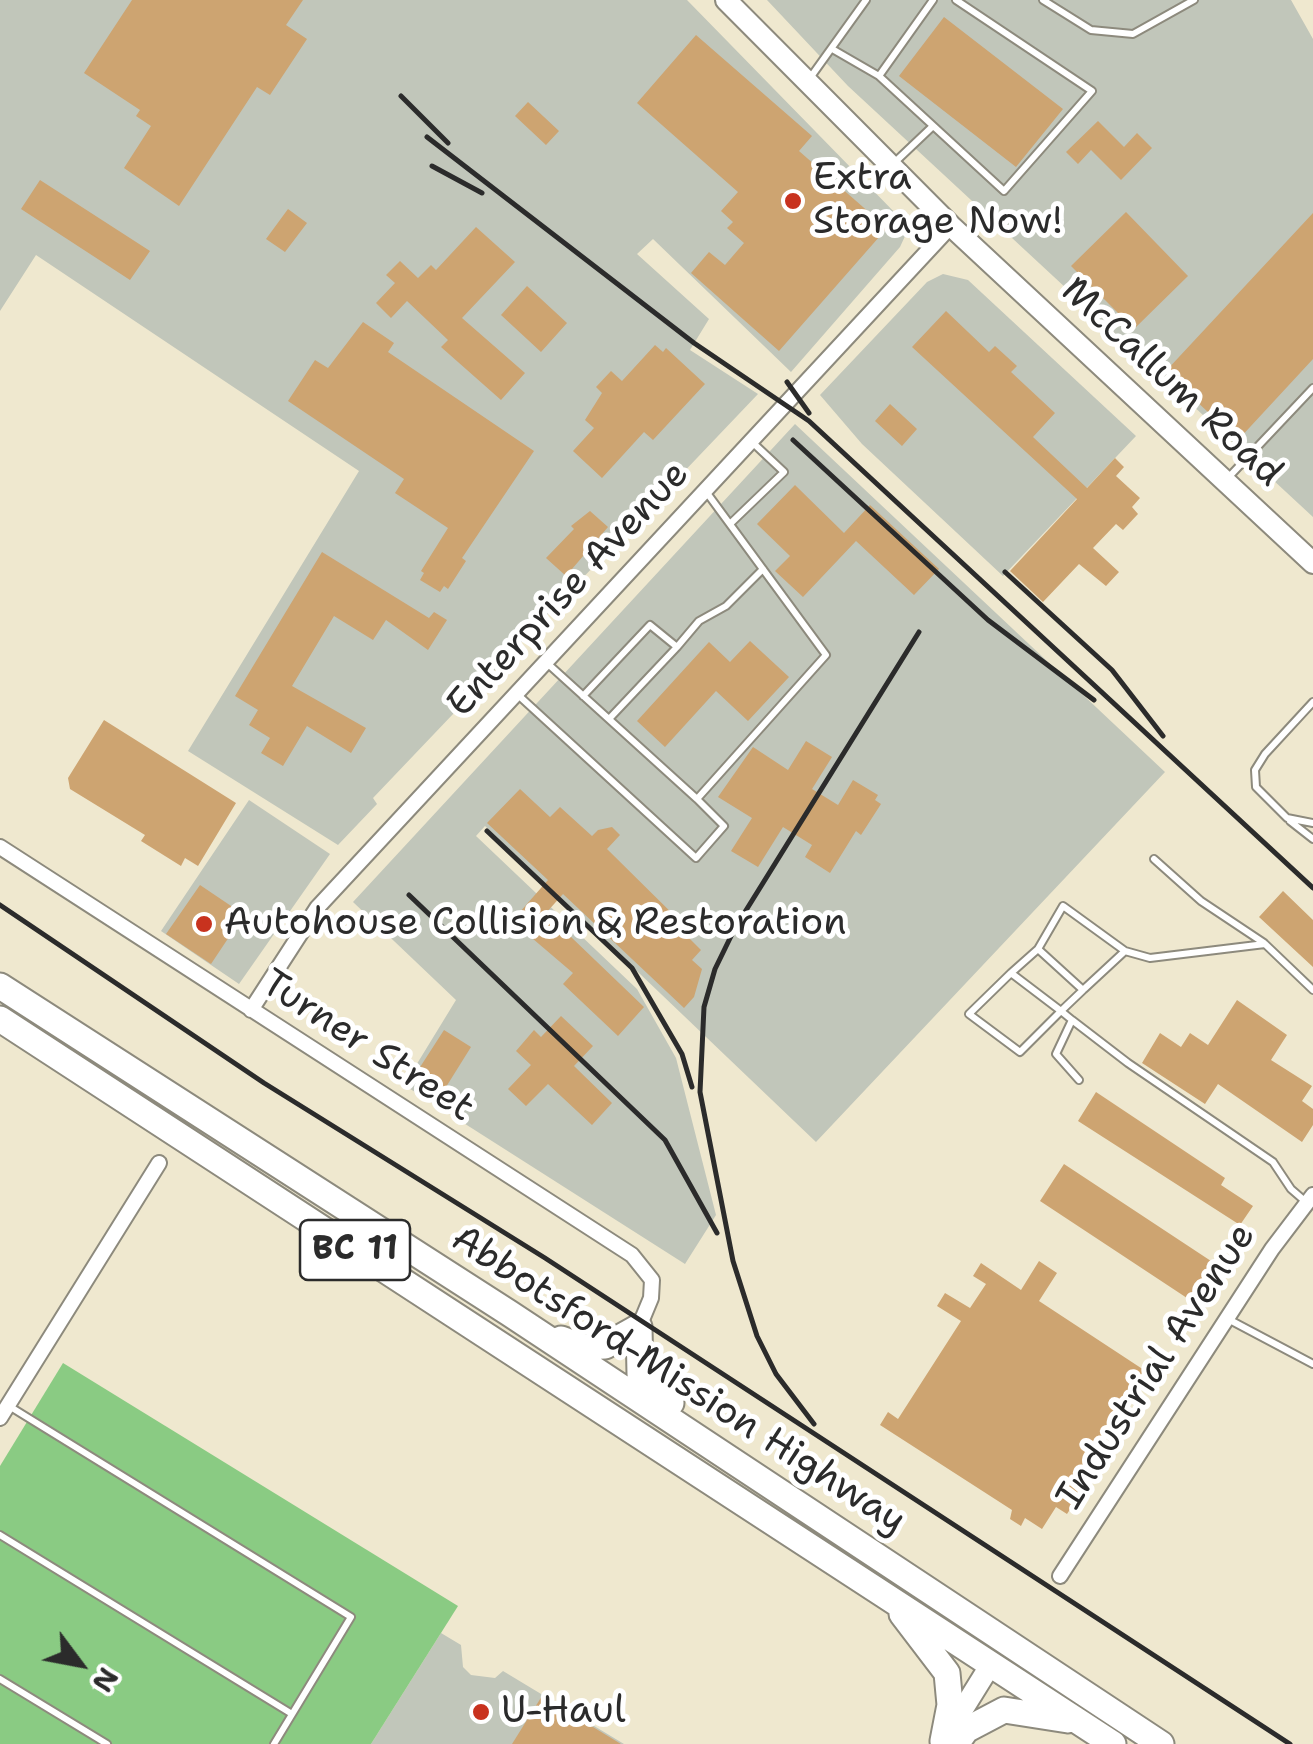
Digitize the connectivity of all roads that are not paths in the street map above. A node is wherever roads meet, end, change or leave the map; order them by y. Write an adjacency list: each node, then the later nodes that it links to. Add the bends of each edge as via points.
1 (726, 0): 9 (main road, McCallum Road)
2 (866, 0): 7 (lane)
3 (932, 0): 8 (lane)
4 (956, 0): 10 (lane, via 1092,91 1004,191)
5 (1043, 0): 6 (lane, via 1092,30 1133,34)
6 (1194, 0)
7 (834, 50): 8 (lane); 9 (lane)
8 (879, 76): 10 (lane)
9 (806, 82): 11 (main road, McCallum Road)
10 (932, 126): 11 (lane)
11 (890, 166): 12 (main road, McCallum Road)
12 (950, 226): 14 (street, Enterprise Avenue); 15 (main road, McCallum Road)
13 (1313, 388): 15 (lane)
14 (750, 440): 16 (street, Enterprise Avenue); 17 (lane, via 784,472)
15 (1226, 482): 18 (main road, McCallum Road)
16 (705, 491): 17 (lane); 21 (street, Enterprise Avenue)
17 (732, 522): 19 (lane)
18 (1313, 563)
19 (763, 568): 20 (lane); 26 (lane, via 826,655)
20 (677, 647): 23 (lane, via 650,625); 25 (lane)
21 (546, 662): 22 (street, Enterprise Avenue); 23 (lane)
22 (516, 694): 26 (lane, via 696,858 724,826); 39 (street, Enterprise Avenue, via 316,908)
23 (584, 696): 25 (lane)
24 (1313, 702): 27 (lane, via 1255,770 1256,787)
25 (609, 719): 26 (lane)
26 (697, 798)
27 (1287, 818): 28 (lane); 29 (lane)
28 (1313, 823)
29 (1313, 839)
30 (0, 848): 39 (street, Turner Street)
31 (1154, 858): 32 (lane, via 1201,901)
32 (1265, 944): 34 (lane, via 1150,958); 38 (lane)
33 (1038, 949): 34 (lane, via 1063,906); 35 (lane); 37 (lane)
34 (1125, 951): 37 (lane)
35 (1010, 973): 40 (lane); 40 (lane, via 969,1014 1020,1052)
36 (0, 986): 46 (highway, Abbotsford-Mission Highway / BC 11)
37 (1083, 990): 40 (lane)
38 (1313, 990)
39 (250, 1010): 48 (street, Turner Street, via 632,1255 652,1280)
40 (1060, 1011): 42 (lane)
41 (0, 1019): 54 (highway, Abbotsford-Mission Highway / BC 11)
42 (1072, 1020): 43 (lane, via 1056,1054); 45 (lane, via 1274,1162 1291,1190)
43 (1079, 1080)
44 (159, 1163): 50 (street)
45 (1310, 1199): 47 (street, Industrial Avenue)
46 (509, 1313): 48 (highway, via 583,1347 604,1346); 53 (highway, Abbotsford-Mission Highway / BC 11)
47 (1227, 1318): 49 (lane); 52 (street, Industrial Avenue)
48 (639, 1326): 53 (highway, via 640,1374 648,1386 852,1523)
49 (1313, 1364)
50 (4, 1412): 58 (lane, via 351,1616)
51 (0, 1535): 58 (lane)
52 (1060, 1576)
53 (908, 1577): 55 (highway, Abbotsford-Mission Highway / BC 11)
54 (886, 1595): 56 (highway, Abbotsford-Mission Highway / BC 11); 60 (highway, via 948,1673)
55 (1034, 1661): 56 (highway, via 1014,1657); 64 (highway, Abbotsford-Mission Highway / BC 11)
56 (991, 1664): 59 (highway, Abbotsford-Mission Highway / BC 11); 60 (main road)
57 (0, 1679): 61 (lane)
58 (292, 1714): 62 (lane)
59 (1083, 1724): 60 (highway, via 1004,1710); 63 (highway, Abbotsford-Mission Highway / BC 11)
60 (947, 1743)
61 (106, 1744)
62 (274, 1744)
63 (1114, 1744)
64 (1161, 1744)

